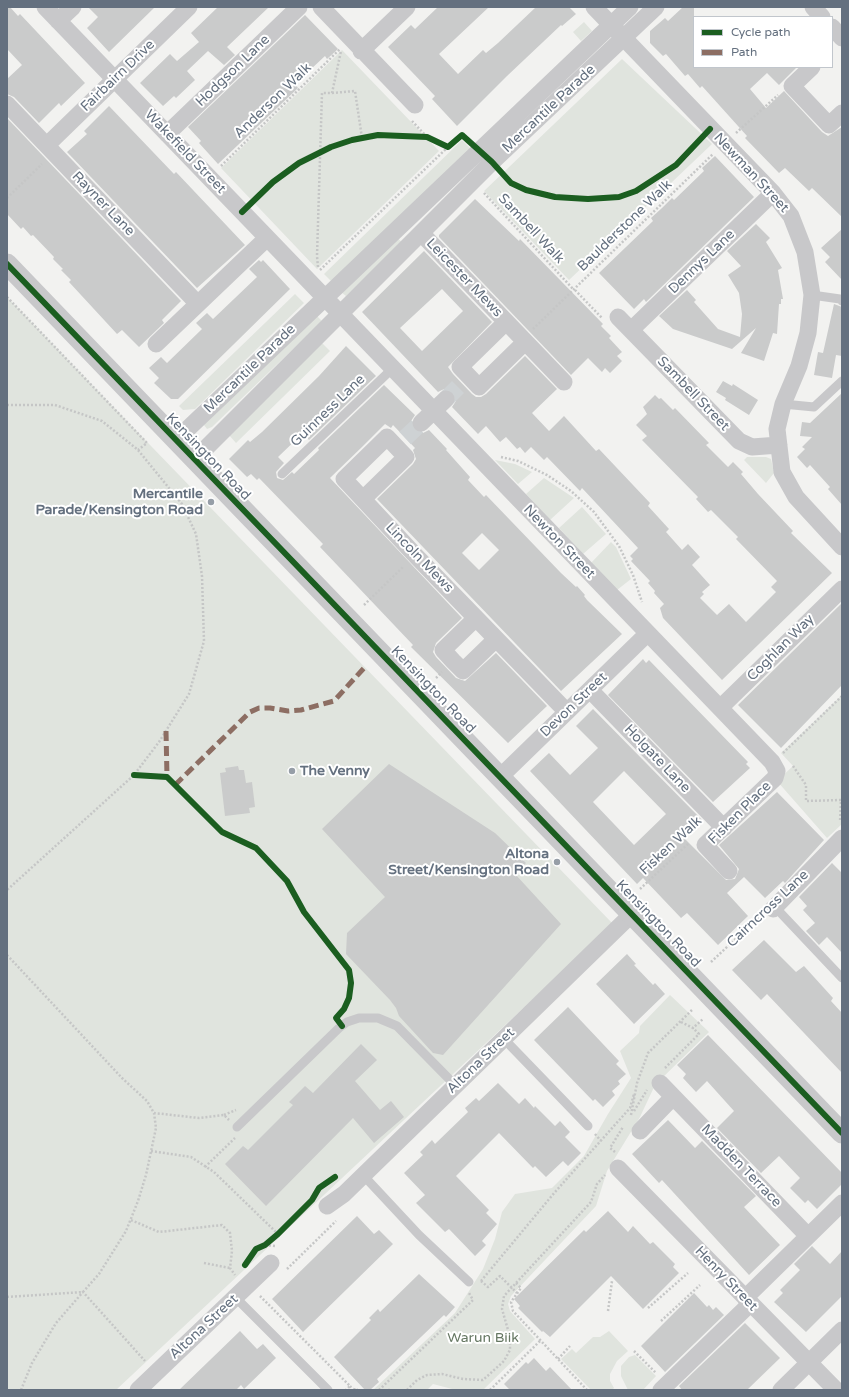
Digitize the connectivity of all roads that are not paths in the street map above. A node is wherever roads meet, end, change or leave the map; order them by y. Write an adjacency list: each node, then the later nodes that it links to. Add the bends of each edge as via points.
1 (45, 7): 12 (street, Wakefield Street)
2 (73, 7): 12 (street)
3 (189, 7): 20 (street, Fairbairn Drive)
4 (299, 7): 24 (street, Hodgson Lane)
5 (321, 7): 18 (street)
6 (407, 7): 18 (street)
7 (594, 7): 13 (street, Newman Street)
8 (630, 7): 13 (street, Mercantile Parade)
9 (656, 7): 15 (street, Mercantile Parade)
10 (813, 7): 11 (street)
11 (821, 16)
12 (58, 21): 20 (street, Wakefield Street)
13 (611, 25): 15 (street, Newman Street); 31 (street, Mercantile Parade)
14 (833, 29): 16 (street)
15 (624, 38): 26 (street, Newman Street); 27 (street, Mercantile Parade, via 473,181)
16 (842, 38): 17 (street)
17 (833, 47)
18 (361, 51): 22 (street)
19 (811, 68): 23 (street, via 792,86 829,125)
20 (114, 80): 24 (street, Wakefield Street); 25 (street, Fairbairn Drive)
21 (7, 104): 25 (street, Rayner Lane)
22 (415, 106)
23 (842, 113)
24 (167, 134): 28 (street, Wakefield Street)
25 (50, 149): 33 (street, Rayner Lane)
26 (773, 193): 30 (street, Newman Street, via 791,216 802,244); 37 (street, Dennys Lane)
27 (422, 234): 34 (street, Mercantile Parade); 36 (street, Leicester Mews)
28 (267, 238): 31 (street, Wakefield Street); 33 (street)
29 (7, 264): 46 (street, Kensington Road)
30 (812, 295): 32 (lane, via 840,298); 43 (street, Newman Street, via 806,339 799,366)
31 (325, 297): 34 (street); 46 (street, Mercantile Parade)
32 (842, 301)
33 (198, 304): 39 (street)
34 (340, 313): 40 (street, Newton Street); 48 (street, Mercantile Parade)
35 (618, 317): 37 (street, Sambell Street)
36 (506, 322): 38 (street, Leicester Mews); 38 (street, Leicester Mews, via 460,366 466,379 479,387)
37 (631, 330): 47 (street, Sambell Street, via 742,443 752,447)
38 (524, 340): 42 (street, Leicester Mews)
39 (156, 344)
40 (393, 368): 44 (street, Newton Street); 49 (lane, Guinness Lane)
41 (842, 381): 43 (lane, via 814,408)
42 (564, 382)
43 (783, 404): 47 (street, Newman Street, via 777,429)
44 (440, 405): 45 (street); 54 (street, Newton Street, via 475,453)
45 (421, 423)
46 (175, 441): 48 (street, Kensington Road)
47 (779, 445): 51 (street, Newman Street, via 782,472 796,496)
48 (194, 460): 60 (street, Kensington Road)
49 (282, 474)
50 (363, 499): 50 (street, Lincoln Mews, via 344,479 387,437 401,443 406,457); 53 (street, Lincoln Mews)
51 (842, 547)
52 (842, 590): 57 (street, Coghlan Way)
53 (476, 618): 55 (street, Lincoln Mews); 55 (street, via 443,650 463,671)
54 (647, 634): 56 (street, Devon Street); 57 (street, Newton Street)
55 (496, 639): 58 (street, Lincoln Mews)
56 (590, 690): 58 (street, Devon Street); 61 (street, Holgate Lane)
57 (721, 707): 59 (street, Newton Street)
58 (567, 712): 60 (street, Devon Street)
59 (782, 762): 61 (street, Fisken Place, via 774,780)
60 (500, 777): 65 (street, Kensington Road)
61 (724, 828): 63 (street, Fisken Place, via 705,846)
62 (841, 830): 64 (street, Cairncross Lane)
63 (729, 871)
64 (774, 908): 66 (lane)
65 (632, 914): 67 (street, Altona Street); 74 (street, Kensington Road)
66 (842, 978)
67 (504, 1038): 69 (street, Altona Street); 71 (lane)
68 (660, 1083): 70 (street, Madden Terrace)
69 (455, 1085): 72 (lane, via 393,1024 378,1018 359,1018 339,1028); 76 (street, Altona Street)
70 (673, 1097): 73 (street); 79 (street, Madden Terrace)
71 (588, 1126)
72 (237, 1128)
73 (632, 1128)
74 (842, 1133)
75 (615, 1166): 83 (street, Henry Street)
76 (363, 1175): 78 (street, Altona Street); 81 (lane)
77 (842, 1203): 79 (street)
78 (327, 1206)
79 (808, 1236): 83 (street)
80 (279, 1266): 82 (street, Altona Street)
81 (470, 1287)
82 (236, 1297): 87 (street, Altona Street); 88 (lane)
83 (748, 1301): 85 (street, Henry Street); 86 (street)
84 (842, 1330): 85 (street)
85 (809, 1363): 89 (street); 90 (street, Henry Street)
86 (662, 1384)
87 (138, 1390)
88 (328, 1390)
89 (781, 1390)
90 (836, 1390)

